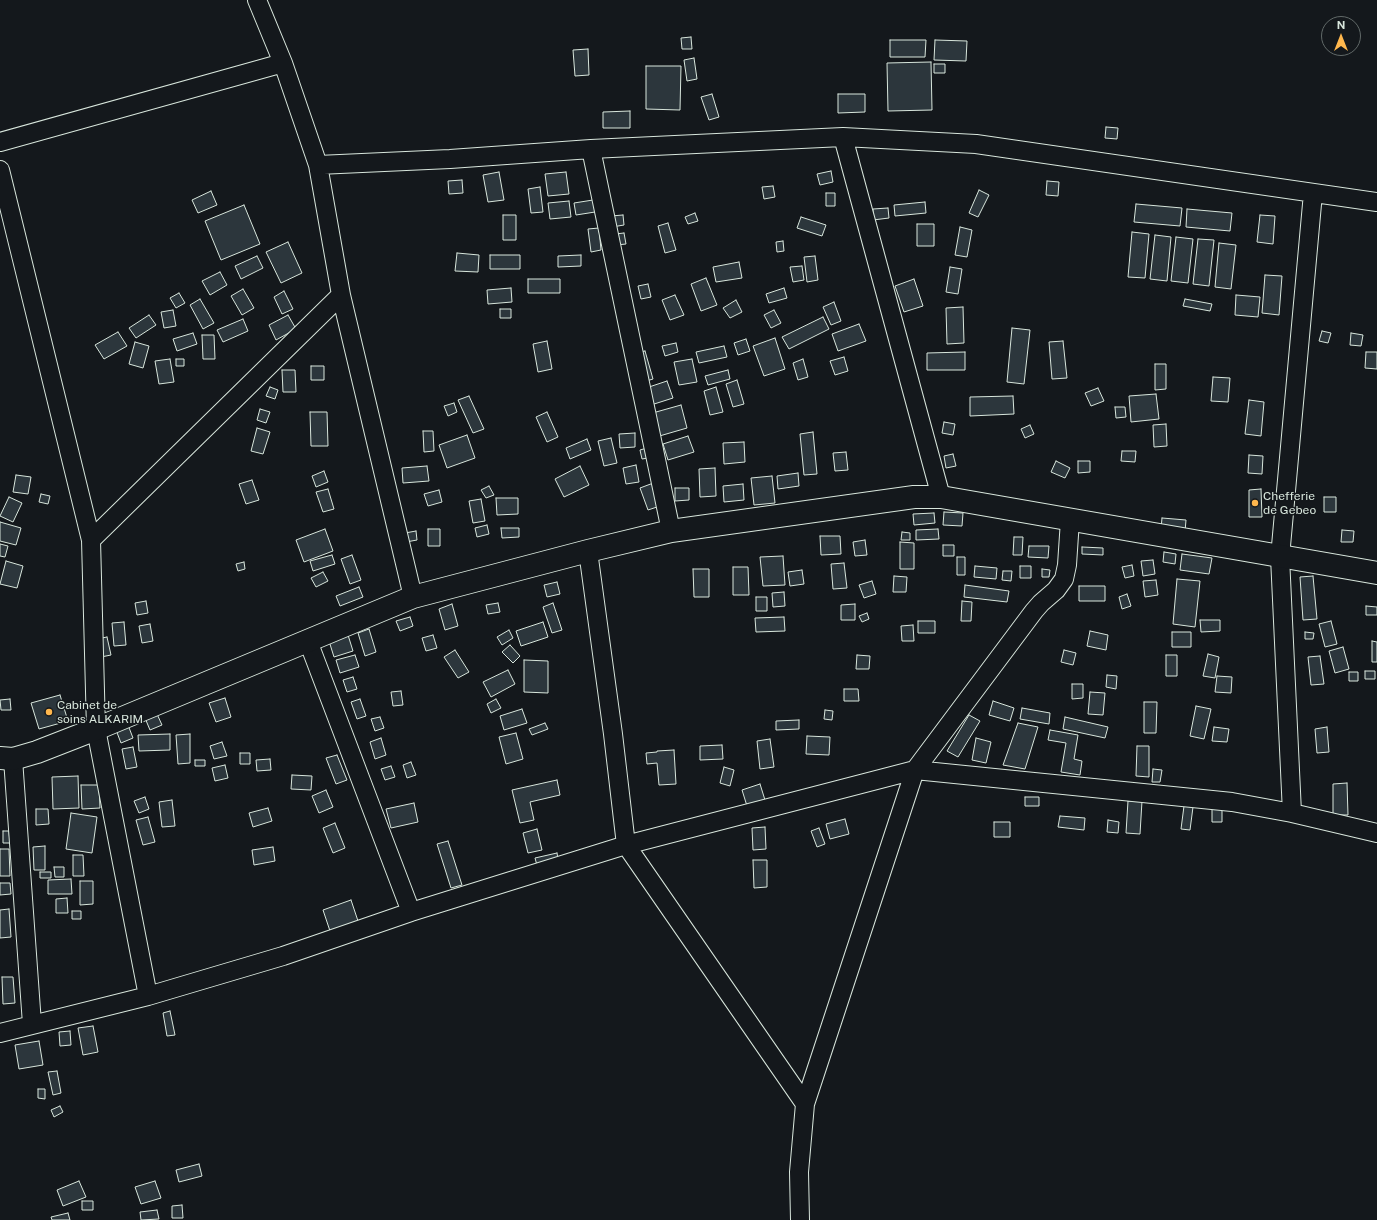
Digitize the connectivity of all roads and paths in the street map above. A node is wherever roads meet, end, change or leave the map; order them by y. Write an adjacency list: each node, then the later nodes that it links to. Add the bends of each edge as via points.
1 (257, 0): 2 (street)
2 (283, 63): 4 (street); 6 (street)
3 (843, 136): 5 (street); 8 (street, via 976,144); 11 (street)
4 (0, 142)
5 (591, 149): 6 (street, via 450,160); 13 (street)
6 (318, 165): 10 (street)
7 (0, 170): 14 (street)
8 (1313, 193): 9 (street); 16 (street)
9 (1377, 202)
10 (341, 295): 14 (street); 18 (street)
11 (941, 498): 12 (street); 13 (street, via 914,498)
12 (1070, 520): 16 (street); 22 (street, via 1064,579 1034,611)
13 (671, 531): 15 (street)
14 (91, 540): 20 (street)
15 (588, 551): 18 (street); 25 (street, via 614,734)
16 (1280, 556): 17 (street); 23 (street)
17 (1377, 573)
18 (413, 597): 19 (street)
19 (308, 641): 20 (street); 26 (street)
20 (96, 729): 21 (street, via 37,752); 27 (street)
21 (7, 759): 28 (street)
22 (915, 770): 23 (street, via 1232,802); 25 (street); 30 (street)
23 (1292, 813): 24 (street)
24 (1377, 833)
25 (626, 845): 26 (street); 30 (street)
26 (411, 912): 27 (street, via 283,956)
27 (148, 996): 28 (street)
28 (32, 1024): 29 (street)
29 (0, 1033)
30 (806, 1104): 31 (street, via 799,1172)
31 (800, 1220)

